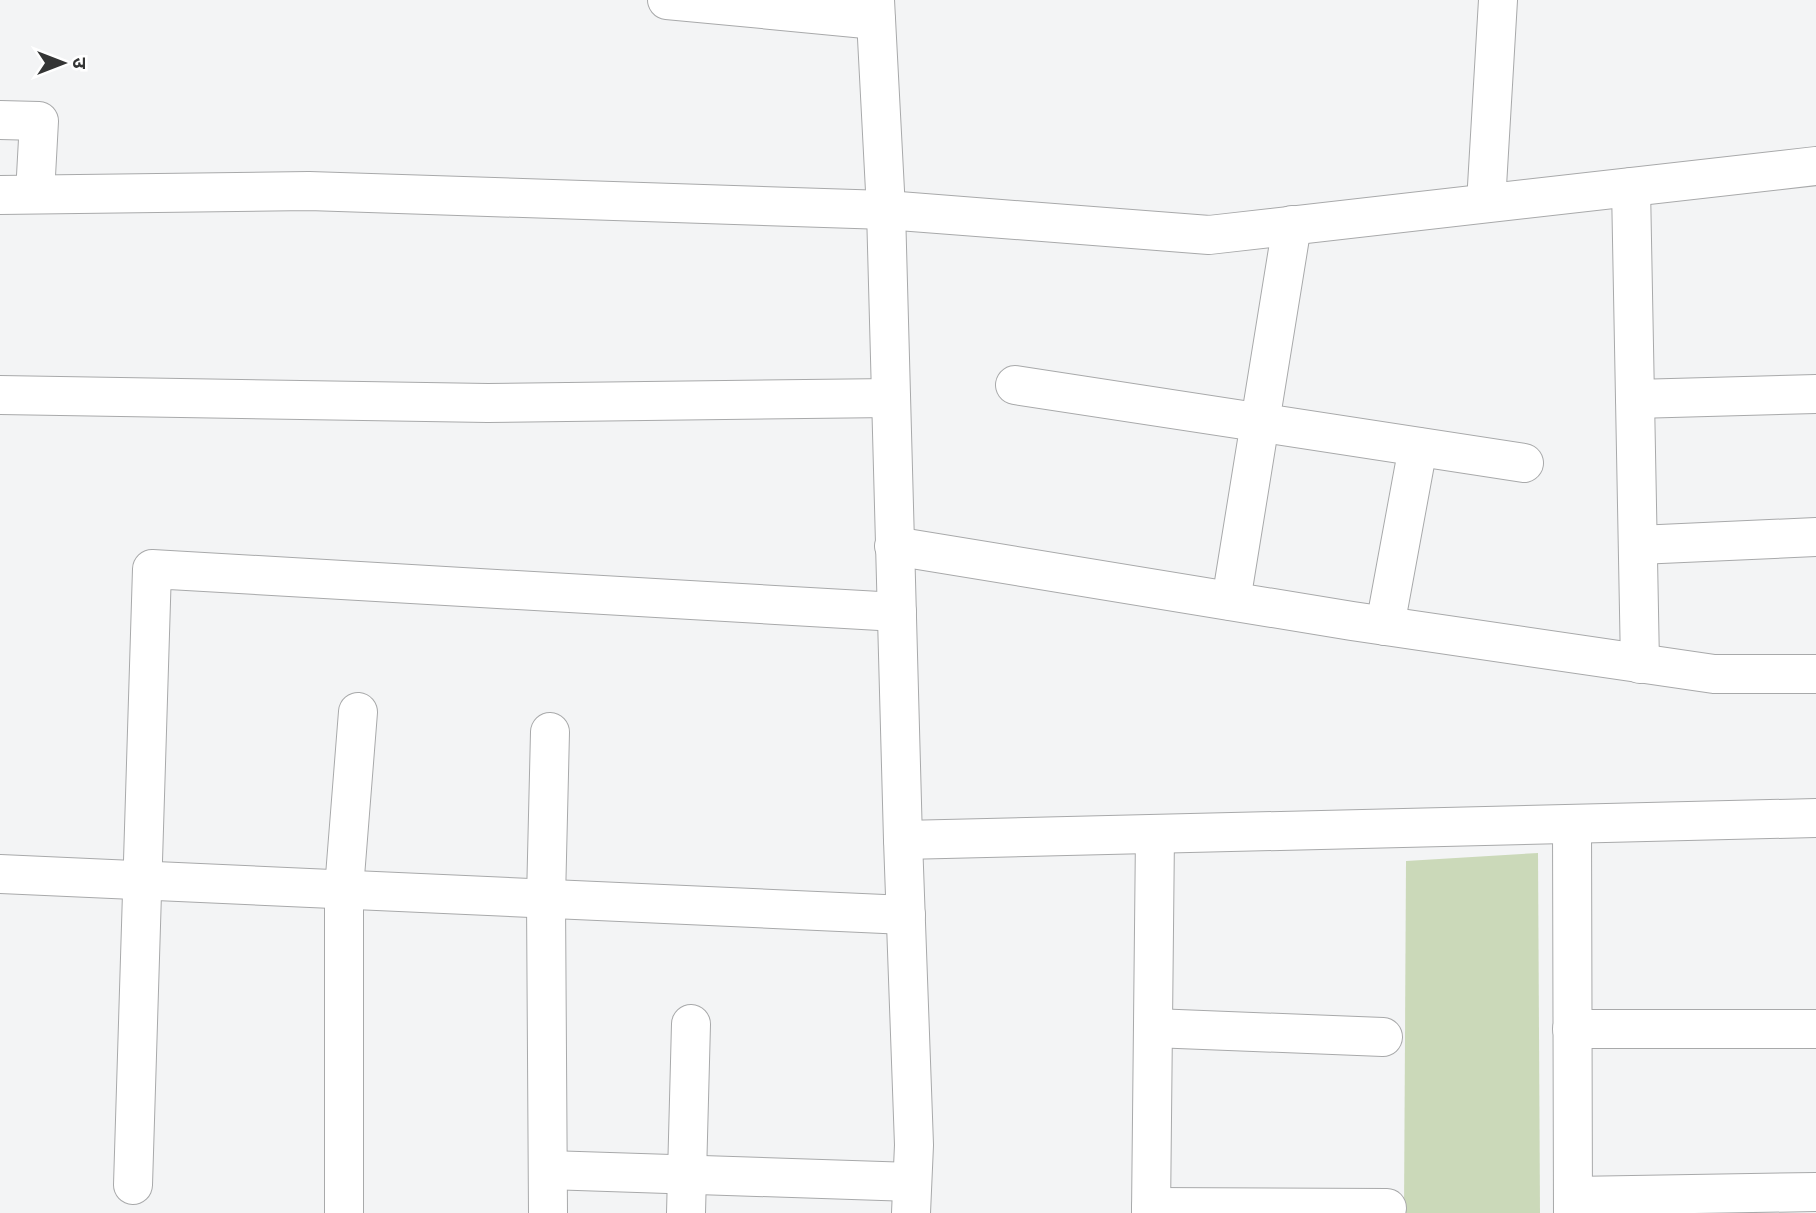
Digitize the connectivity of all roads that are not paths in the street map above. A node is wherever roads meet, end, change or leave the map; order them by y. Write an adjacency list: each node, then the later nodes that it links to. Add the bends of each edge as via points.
1 (667, 0): 3 (street)
2 (1498, 0): 8 (street)
3 (875, 10): 9 (street)
4 (0, 120): 7 (street, via 40,121)
5 (1816, 166): 6 (street)
6 (1631, 187): 8 (street); 15 (street)
7 (17, 195): 9 (street, via 309,191)
8 (1486, 203): 10 (street)
9 (886, 210): 10 (street, via 1209,235); 14 (street)
10 (1292, 225): 16 (street)
11 (1014, 385): 16 (street)
12 (1816, 394): 15 (street)
13 (0, 395): 14 (street, via 488,403)
14 (891, 398): 21 (street)
15 (1635, 399): 20 (street)
16 (1258, 423): 17 (street); 22 (street)
17 (1418, 447): 18 (street); 24 (street)
18 (1524, 463)
19 (1816, 537): 20 (street)
20 (1638, 545): 25 (street)
21 (894, 546): 22 (street); 23 (street)
22 (1231, 601): 24 (street)
23 (897, 612): 32 (street); 34 (street, via 152,569)
24 (1385, 626): 25 (street)
25 (1640, 664): 26 (street, via 1714,674)
26 (1816, 674)
27 (358, 712): 35 (street)
28 (550, 732): 36 (street)
29 (1816, 818): 30 (street)
30 (1572, 824): 31 (street); 40 (street)
31 (1155, 834): 32 (street); 39 (street)
32 (903, 840): 37 (street)
33 (0, 874): 34 (street)
34 (141, 880): 35 (street); 45 (street)
35 (344, 889): 36 (street); 51 (street)
36 (546, 899): 37 (street); 43 (street)
37 (906, 915): 47 (street)
38 (691, 1024): 44 (street)
39 (1153, 1028): 42 (street); 50 (street)
40 (1572, 1029): 41 (street); 48 (street)
41 (1816, 1029)
42 (1382, 1037)
43 (548, 1170): 44 (street); 52 (street)
44 (687, 1174): 47 (street); 53 (street)
45 (133, 1185)
46 (1816, 1192): 48 (street)
47 (912, 1197)
48 (1573, 1204)
49 (1387, 1208): 50 (street)
50 (1151, 1210)
51 (344, 1213)
52 (548, 1213)
53 (686, 1213)

